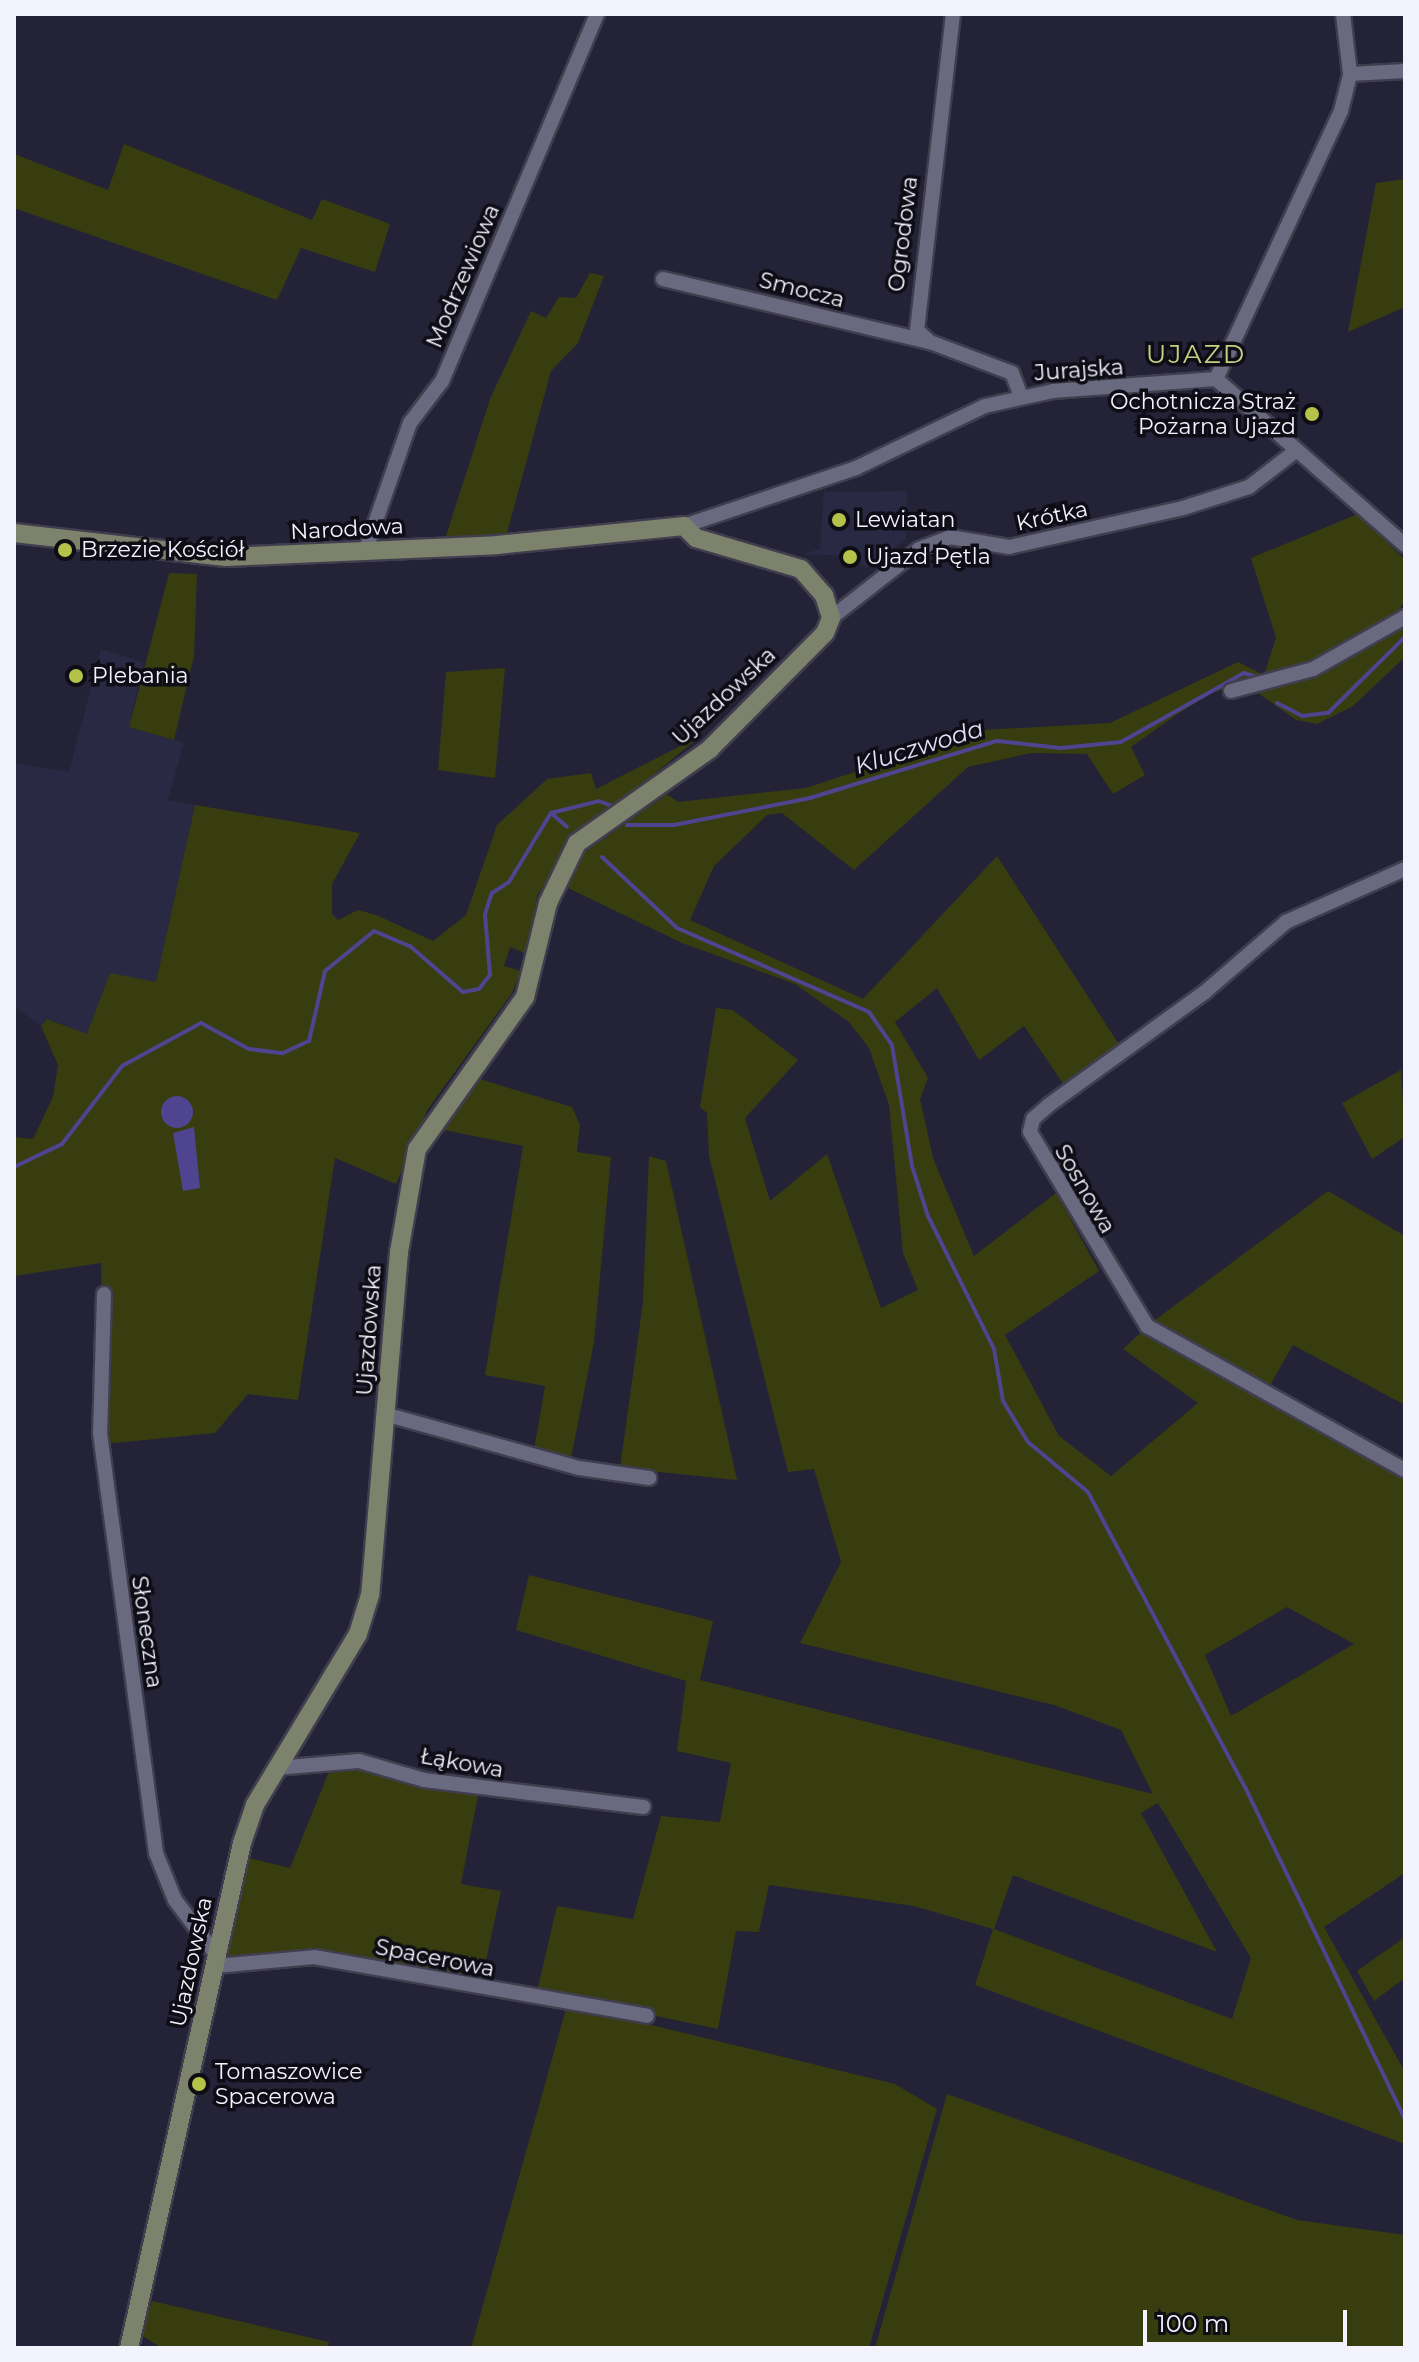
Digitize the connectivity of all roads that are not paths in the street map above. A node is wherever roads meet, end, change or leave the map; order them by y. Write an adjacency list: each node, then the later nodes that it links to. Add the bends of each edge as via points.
1 (597, 14): 14 (street, Modrzewiowa, via 442,381 410,423)
2 (953, 14): 7 (street, Ogrodowa, via 917,303 917,330)
3 (1343, 14): 5 (street)
4 (1405, 71): 5 (street)
5 (1350, 74): 8 (street, via 1341,111)
6 (663, 279): 7 (street, Smocza)
7 (930, 342): 9 (street, via 989,359 1012,373)
8 (1216, 379): 9 (street, Jurajska); 10 (street)
9 (1021, 397): 11 (street, Jurajska, via 985,406 813,485)
10 (1293, 453): 13 (street); 16 (street, Krótka, via 1249,487 1183,508 1009,547 950,537 919,549)
11 (684, 526): 14 (street, Narodowa); 16 (street, via 696,538 801,569 824,595)
12 (14, 533): 14 (street, Narodowa, via 201,557)
13 (1405, 545)
14 (365, 552)
15 (1405, 617): 17 (street, via 1313,669)
16 (831, 618): 20 (street, Ujazdowska, via 825,633 710,749 585,835 564,864 525,997 417,1149 399,1252)
17 (1231, 691)
18 (1405, 869): 21 (street, Sosnowa, via 1286,922 1205,992 1049,1105 1033,1119 1030,1132 1147,1326)
19 (104, 1294): 25 (street, Słoneczna, via 100,1433 156,1853 175,1900)
20 (388, 1415): 22 (street, via 579,1468); 23 (street, Ujazdowska, via 370,1595 358,1634)
21 (1405, 1470)
22 (649, 1478)
23 (276, 1768): 24 (street, Łąkowa, via 359,1761 424,1780); 25 (street, Ujazdowska, via 242,1843)
24 (643, 1807)
25 (217, 1962): 26 (street, Spacerowa, via 314,1957); 27 (street, Ujazdowska)
26 (647, 2016)
27 (129, 2348)

